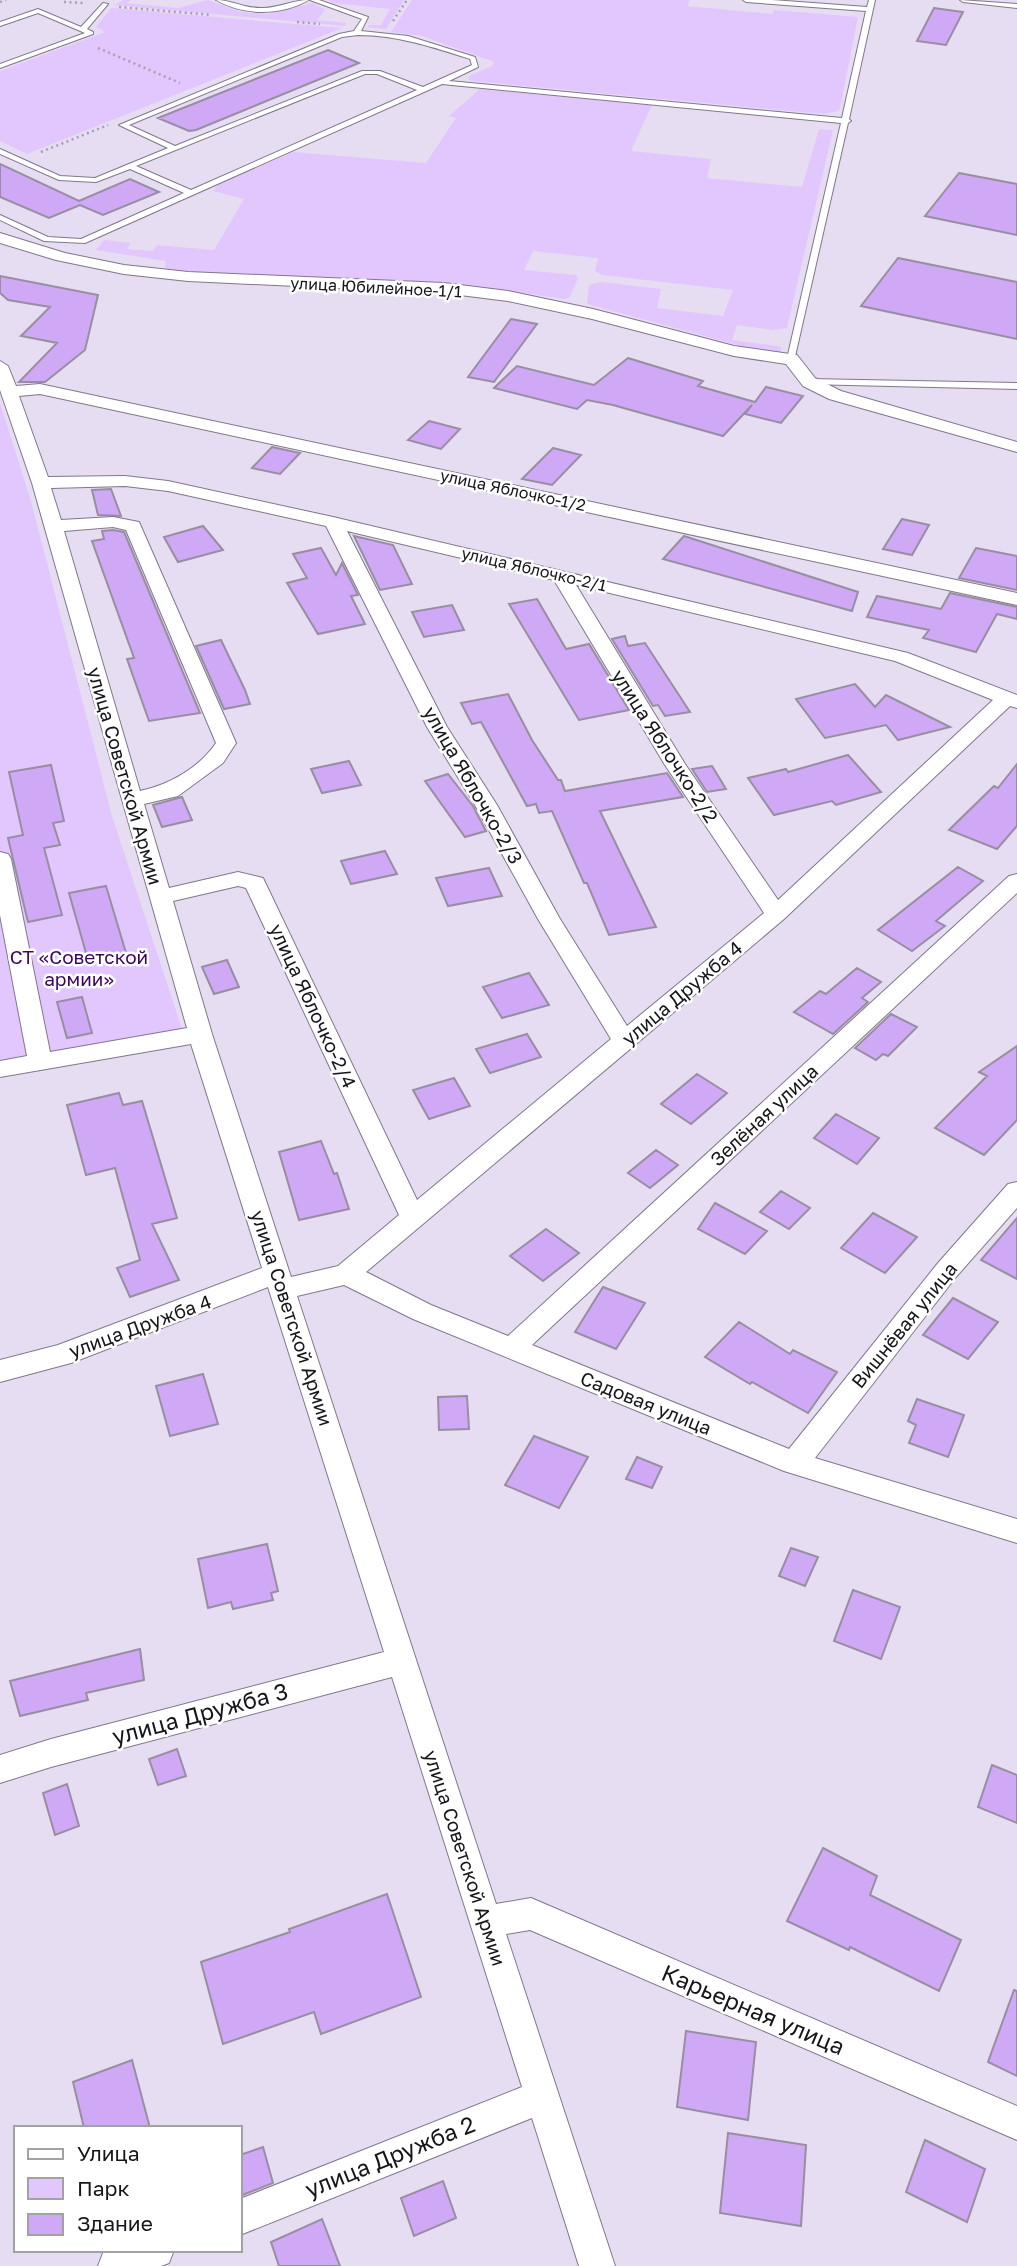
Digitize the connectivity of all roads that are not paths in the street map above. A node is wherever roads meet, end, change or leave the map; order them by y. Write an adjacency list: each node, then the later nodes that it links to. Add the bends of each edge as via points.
1 (219, 0): 2 (lane, via 256,12)
2 (306, 0)
3 (313, 0): 12 (lane, via 366,19)
4 (746, 0): 9 (lane)
5 (872, 0): 9 (lane)
6 (963, 0): 8 (lane)
7 (105, 4): 11 (lane)
8 (1017, 6)
9 (869, 9): 16 (lane)
10 (0, 24): 11 (lane, via 38,11)
11 (83, 29): 13 (lane, via 91,33)
12 (357, 32): 14 (lane, via 409,38 473,58 476,66); 17 (lane, via 123,125)
13 (0, 66)
14 (443, 82): 15 (lane); 16 (lane)
15 (422, 89): 17 (lane, via 378,72 364,72); 20 (lane)
16 (847, 121): 23 (lane)
17 (176, 149): 19 (lane)
18 (0, 151): 19 (lane, via 59,178 96,180)
19 (131, 167): 20 (lane)
20 (189, 192): 21 (lane, via 82,241 47,239)
21 (0, 217)
22 (0, 238): 23 (street, улица Юбилейное-1/1, via 41,253 136,271 266,282 423,286 506,296 575,309 747,355)
23 (791, 359): 25 (street)
24 (0, 366): 27 (street, улица Советской Армии)
25 (809, 382): 26 (lane); 28 (street, via 835,396)
26 (1017, 386)
27 (9, 392): 29 (street, улица Советской Армии); 33 (street, улица Яблочко-1/2, via 40,389)
28 (1017, 447)
29 (41, 483): 30 (street, улица Яблочко-2/1, via 125,481 168,486); 31 (street, улица Советской Армии)
30 (333, 522): 32 (street, улица Яблочко-2/1); 41 (street, улица Яблочко-2/3, via 437,727)
31 (54, 526): 35 (street, улица Советской Армии); 35 (street, via 113,522 133,526 226,743 216,758 171,791)
32 (560, 575): 34 (street, улица Яблочко-2/1, via 901,657); 39 (street, улица Яблочко-2/2, via 675,765)
33 (1017, 599)
34 (1012, 700): 39 (street, улица Дружба 4)
35 (132, 800): 38 (street, улица Советской Армии)
36 (0, 859): 42 (street)
37 (1017, 881): 48 (street, Зелёная улица)
38 (160, 898): 40 (street, улица Советской Армии); 45 (street, улица Яблочко-2/4, via 238,879 255,883)
39 (776, 914): 41 (street, улица Дружба 4)
40 (200, 1034): 42 (street); 47 (street, улица Советской Армии)
41 (625, 1042): 45 (street, улица Дружба 4)
42 (40, 1061): 43 (street)
43 (0, 1069)
44 (1017, 1191): 50 (street, Вишнёвая улица, via 947,1270)
45 (413, 1218): 46 (street, улица Дружба 4)
46 (346, 1274): 47 (street); 48 (street, Садовая улица)
47 (280, 1281): 49 (street, улица Дружба 4, via 62,1355); 52 (street, улица Советской Армии)
48 (511, 1349): 50 (street, Садовая улица)
49 (0, 1371)
50 (794, 1463): 51 (street, Садовая улица)
51 (1017, 1531)
52 (401, 1661): 53 (street, улица Дружба 3); 54 (street, улица Советской Армии)
53 (0, 1769)
54 (486, 1922): 55 (street, улица Советской Армии); 56 (street, Карьерная улица, via 531,1914)
55 (541, 2097): 57 (street, улица Дружба 2); 60 (street, улица Советской Армии)
56 (1017, 2123)
57 (242, 2216)
58 (151, 2252): 59 (street)
59 (116, 2266)
60 (597, 2266)

